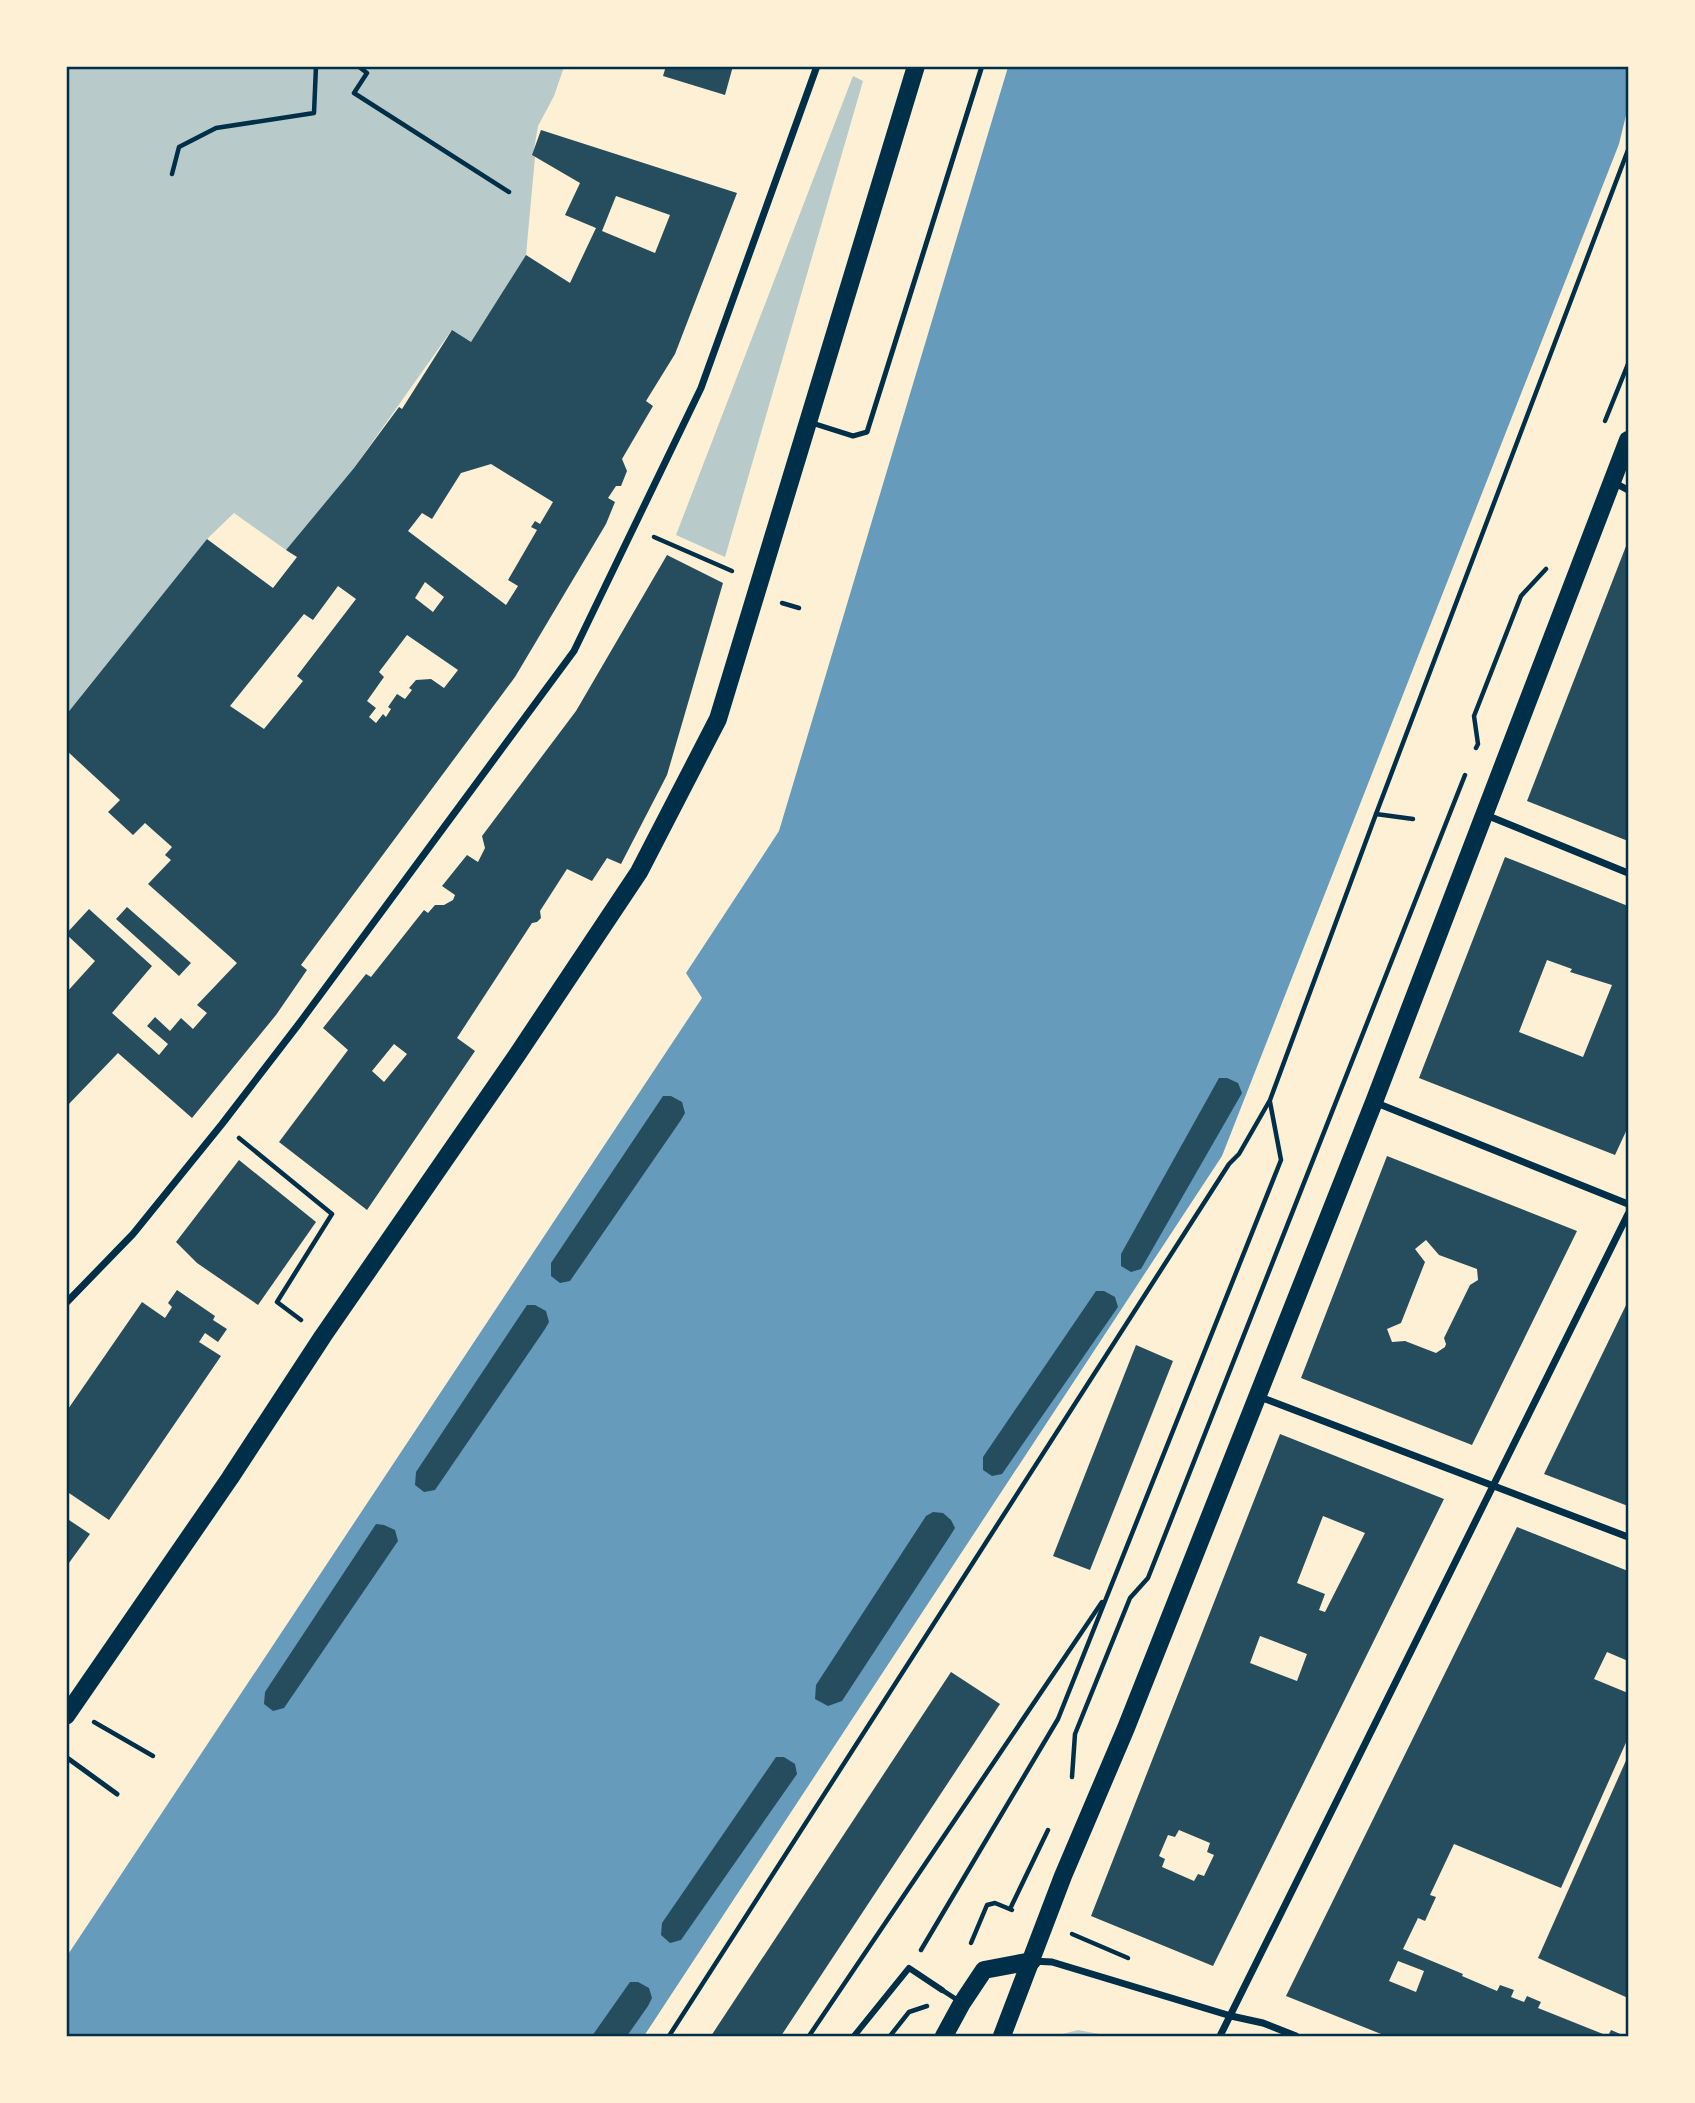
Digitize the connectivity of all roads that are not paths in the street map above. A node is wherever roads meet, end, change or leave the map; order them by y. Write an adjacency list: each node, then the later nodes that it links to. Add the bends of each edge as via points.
1 (817, 66): 13 (street, via 701,388 574,651 222,1124 133,1234)
2 (916, 66): 4 (main road)
3 (982, 66): 4 (lane, via 867,432 853,436)
4 (807, 422): 17 (main road, via 718,719 639,872)
5 (1629, 440): 6 (main road)
6 (1612, 482): 7 (street); 8 (main road)
7 (1629, 490)
8 (1485, 815): 9 (street); 10 (main road)
9 (1629, 873)
10 (1374, 1102): 11 (street); 14 (main road)
11 (1629, 1204)
12 (1629, 1214): 15 (street)
13 (66, 1303)
14 (1257, 1396): 15 (street); 20 (main road)
15 (1493, 1484): 16 (street); 23 (street)
16 (1629, 1537)
17 (69, 1712)
18 (66, 1756): 19 (lane)
19 (117, 1794)
20 (1032, 1961): 22 (main road, via 984,1970); 23 (street, via 1052,1962); 26 (main road)
21 (942, 1990): 22 (lane); 24 (street, via 909,1968)
22 (962, 2003): 25 (main road)
23 (1231, 2016): 27 (street); 28 (street)
24 (854, 2036)
25 (944, 2036)
26 (1002, 2036)
27 (1220, 2036)
28 (1296, 2036)

